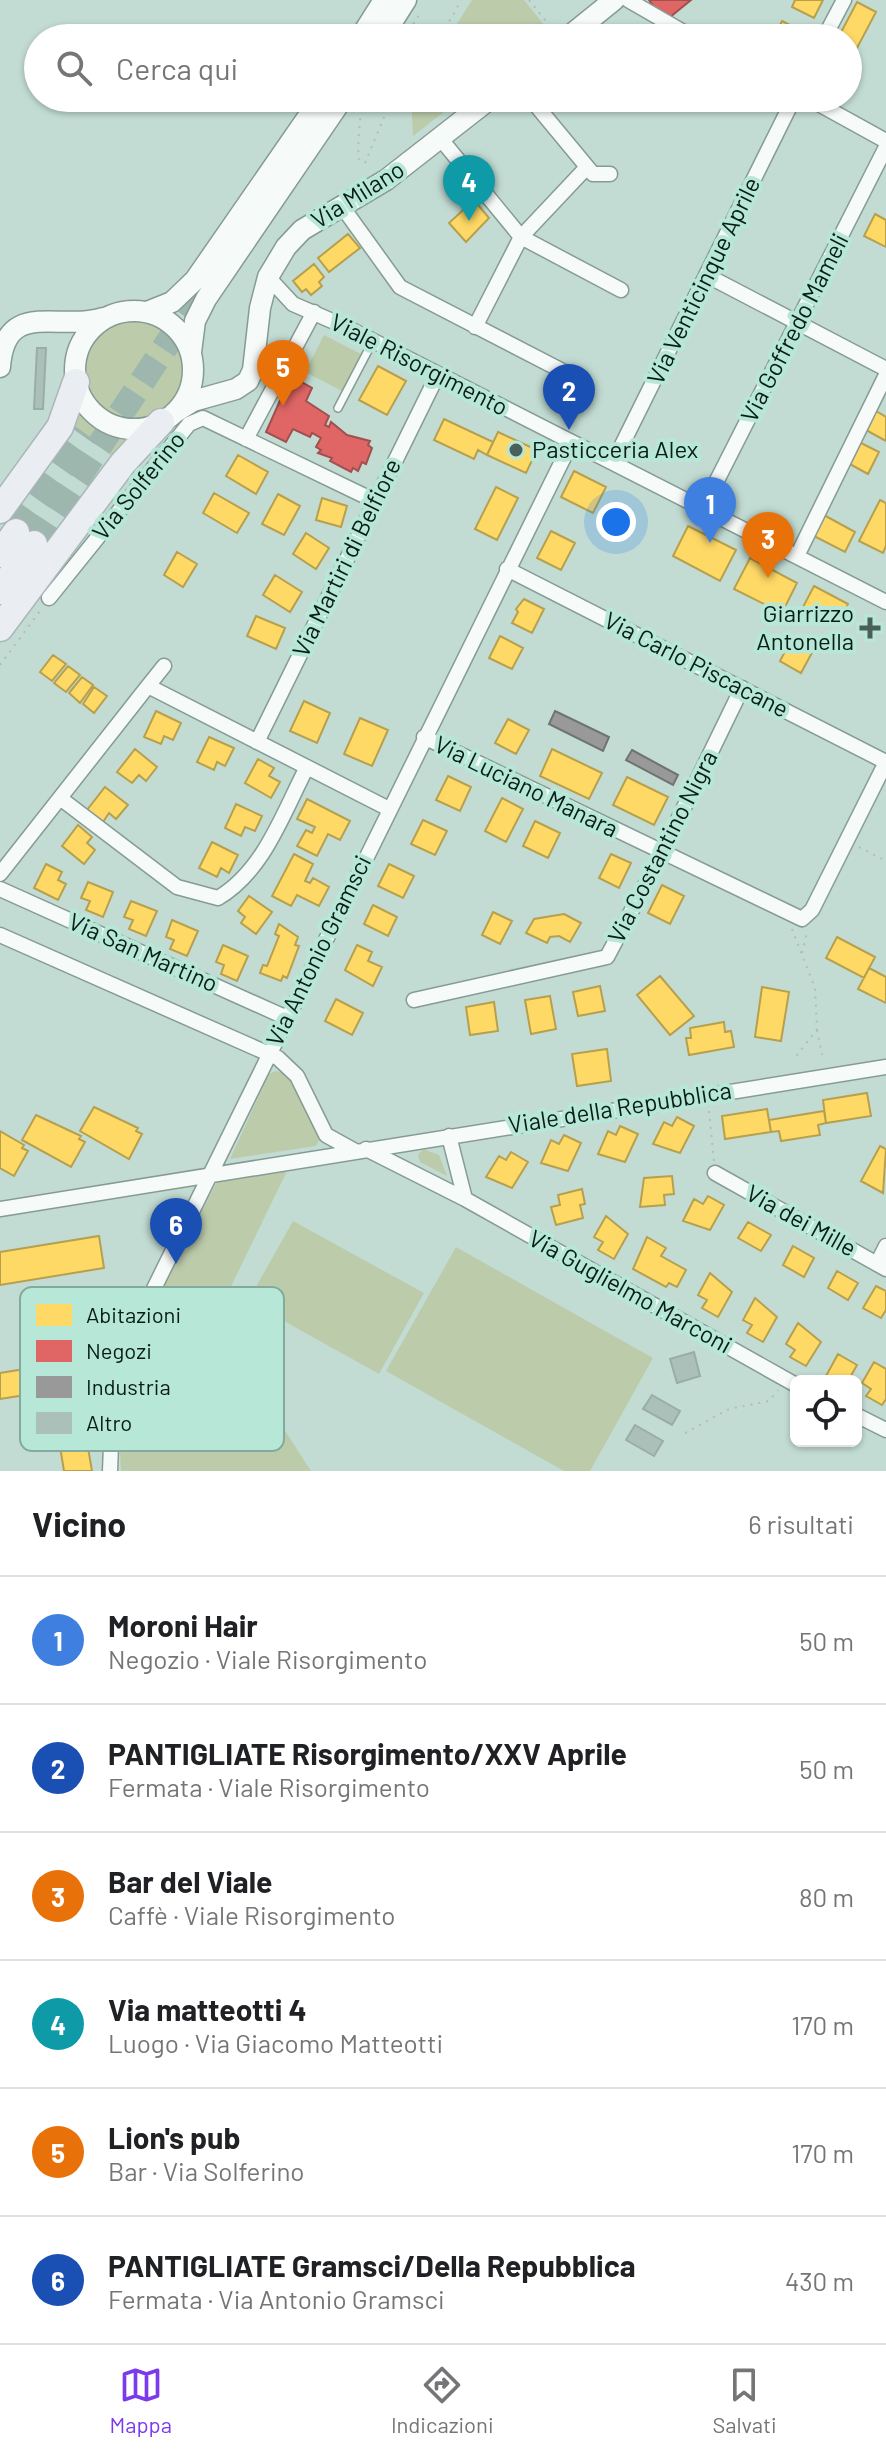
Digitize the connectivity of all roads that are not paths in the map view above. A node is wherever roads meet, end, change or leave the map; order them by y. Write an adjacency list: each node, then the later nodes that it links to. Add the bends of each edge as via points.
1 (384, 0): 6 (main road)
2 (614, 0): 8 (main road)
3 (628, 0): 9 (street)
4 (844, 0): 10 (street)
5 (413, 6): 7 (main road)
6 (369, 24)
7 (396, 24)
8 (584, 24)
9 (670, 24)
10 (831, 24)
11 (311, 112): 28 (main road, via 195,280 172,302)
12 (333, 112): 35 (main road, via 206,299 195,321)
13 (473, 112): 17 (main road, Via Milano)
14 (542, 112): 19 (street)
15 (787, 112): 23 (street, Via Venticinque Aprile)
16 (832, 112): 18 (street)
17 (440, 138): 21 (main road, Via Milano, via 386,180); 22 (street)
18 (886, 144): 31 (street, Via Goffredo Mameli)
19 (587, 167): 20 (street, via 593,174); 22 (street)
20 (610, 174)
21 (341, 205): 24 (main road, Via Milano, via 302,230); 33 (street, via 400,287)
22 (521, 237): 25 (street); 33 (street)
23 (708, 276): 31 (street); 46 (street, Via Venticinque Aprile)
24 (268, 277): 26 (street, Viale Risorgimento); 27 (main road, Via Milano)
25 (621, 290)
26 (293, 304): 27 (street, Viale Risorgimento); 29 (street, Viale Risorgimento)
27 (260, 308): 41 (main road, Via Milano, via 252,375 236,389)
28 (147, 312): 30 (main road, via 129,310); 35 (main road, via 174,326)
29 (314, 312): 34 (street, Viale Risorgimento); 44 (street)
30 (107, 317): 32 (main road); 37 (main road, via 87,333)
31 (799, 322): 38 (street); 48 (street, Via Goffredo Mameli)
32 (56, 323): 36 (main road, via 33,321 16,328 4,345); 37 (main road, via 69,338)
33 (475, 327): 40 (street)
34 (373, 341): 39 (street, Viale Risorgimento); 42 (lane)
35 (192, 357): 41 (main road, via 205,380); 43 (main road, via 189,390)
36 (0, 367)
37 (76, 370): 43 (main road, via 85,404 107,423 134,429); 49 (highway, via 60,427)
38 (886, 372): 51 (street)
39 (438, 374): 45 (street, Viale Risorgimento); 47 (street, Via Martiri di Belfiore)
40 (576, 378)
41 (220, 391): 43 (main road, Via Milano)
42 (338, 408)
43 (168, 418): 56 (highway, via 123,463)
44 (246, 439): 47 (street, Via Solferino); 54 (street, Via Solferino, via 203,418 189,424)
45 (571, 443): 46 (street, Viale Risorgimento); 52 (street, Via Antonio Gramsci)
46 (613, 463): 48 (street, Viale Risorgimento)
47 (375, 501): 61 (street, Via Martiri di Belfiore)
48 (703, 508): 51 (street, Viale Risorgimento)
49 (0, 510)
50 (0, 554): 53 (highway, via 25,538)
51 (797, 556): 55 (street, Viale Risorgimento)
52 (507, 569): 59 (street, Via Carlo Piscacane); 60 (street, Via Antonio Gramsci)
53 (0, 591)
54 (49, 598)
55 (885, 600)
56 (0, 628)
57 (164, 666): 58 (street)
58 (148, 686): 61 (street); 64 (street)
59 (742, 688): 62 (street, Via Carlo Piscacane); 66 (street, Via Costantino Nigra)
60 (424, 737): 65 (street, Via Antonio Gramsci); 66 (street, Via Luciano Manara)
61 (257, 742): 63 (street)
62 (886, 762): 66 (street, Via Luciano Manara, via 812,910 802,919)
63 (307, 767): 64 (street, via 253,870 218,898 177,887); 65 (street)
64 (60, 798): 67 (street)
65 (389, 809): 71 (street, Via Antonio Gramsci)
66 (662, 854): 70 (street, Via Costantino Nigra, via 607,957)
67 (0, 874)
68 (0, 889): 71 (street, Via San Martino)
69 (0, 935): 72 (street, Via San Martino)
70 (414, 1000)
71 (287, 1018): 72 (street, Via Antonio Gramsci)
72 (268, 1053): 74 (street, via 293,1070); 81 (street, Via Antonio Gramsci)
73 (886, 1067): 75 (street, Viale della Repubblica)
74 (326, 1135): 77 (street); 78 (street)
75 (449, 1136): 76 (street, Viale della Repubblica); 82 (street)
76 (416, 1141): 77 (street, Viale della Repubblica); 79 (street, via 409,1154)
77 (360, 1150): 78 (street, Viale della Repubblica); 79 (street, Via Guglielmo Marconi)
78 (318, 1157): 81 (street, Viale della Repubblica)
79 (415, 1172): 82 (street, Via Guglielmo Marconi)
80 (715, 1173): 85 (street, Via dei Mille)
81 (210, 1175): 83 (street, Viale della Repubblica); 86 (street, Via Antonio Gramsci)
82 (465, 1199): 87 (street, Via Guglielmo Marconi)
83 (0, 1209)
84 (886, 1246): 85 (street)
85 (881, 1266)
86 (157, 1287)
87 (790, 1381)
88 (862, 1418): 89 (street)
89 (886, 1430)
90 (111, 1451): 91 (street, Via Antonio Gramsci)
91 (110, 1471)

